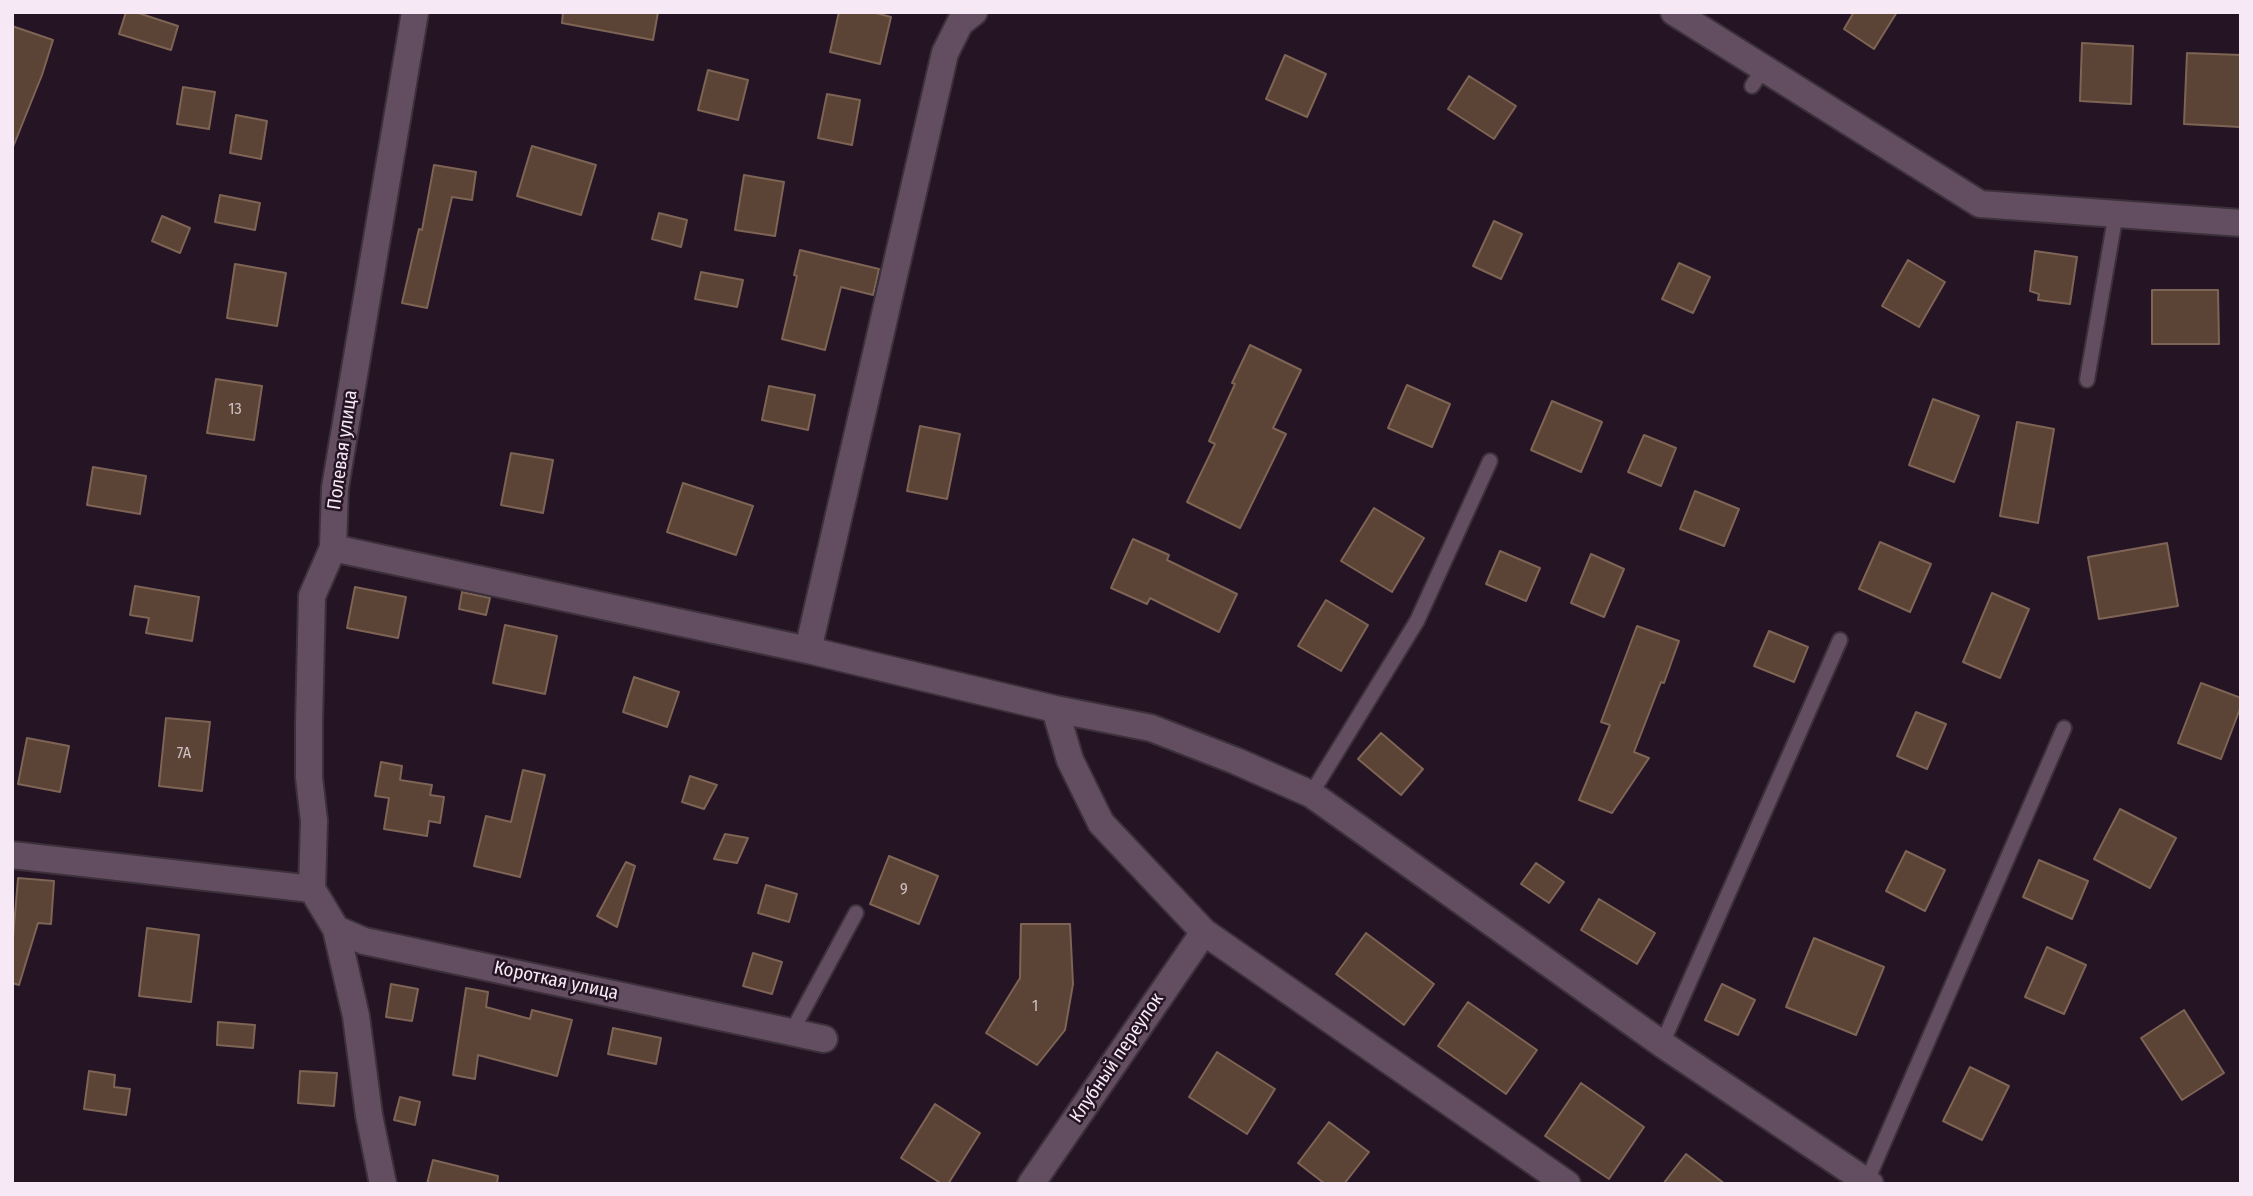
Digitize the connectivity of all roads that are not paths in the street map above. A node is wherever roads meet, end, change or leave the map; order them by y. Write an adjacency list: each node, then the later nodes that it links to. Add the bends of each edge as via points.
1 (415, 12): 8 (street, Полевая улица, via 335,488)
2 (974, 12): 10 (street, via 960,23 945,53)
3 (1674, 12): 4 (street, via 1757,78 1980,204)
4 (2116, 213): 5 (street); 6 (lane)
5 (2241, 223)
6 (2087, 380)
7 (1490, 461): 13 (lane, via 1417,621)
8 (333, 548): 10 (street); 15 (street, Полевая улица, via 312,597)
9 (1840, 639): 21 (lane)
10 (808, 650): 11 (street)
11 (1055, 709): 13 (street, via 1151,728); 18 (street, via 1070,760 1101,823)
12 (2064, 728): 22 (lane)
13 (1311, 794): 21 (street)
14 (12, 855): 15 (street)
15 (312, 889): 17 (street)
16 (856, 914): 19 (lane)
17 (336, 929): 19 (street, Короткая улица, via 364,940); 23 (street, via 356,1016)
18 (1204, 932): 24 (street, Клубный переулок); 25 (street)
19 (792, 1031): 20 (street, Короткая улица)
20 (824, 1039)
21 (1662, 1044): 22 (street)
22 (1868, 1182)
23 (383, 1184)
24 (1031, 1184)
25 (1567, 1184)

